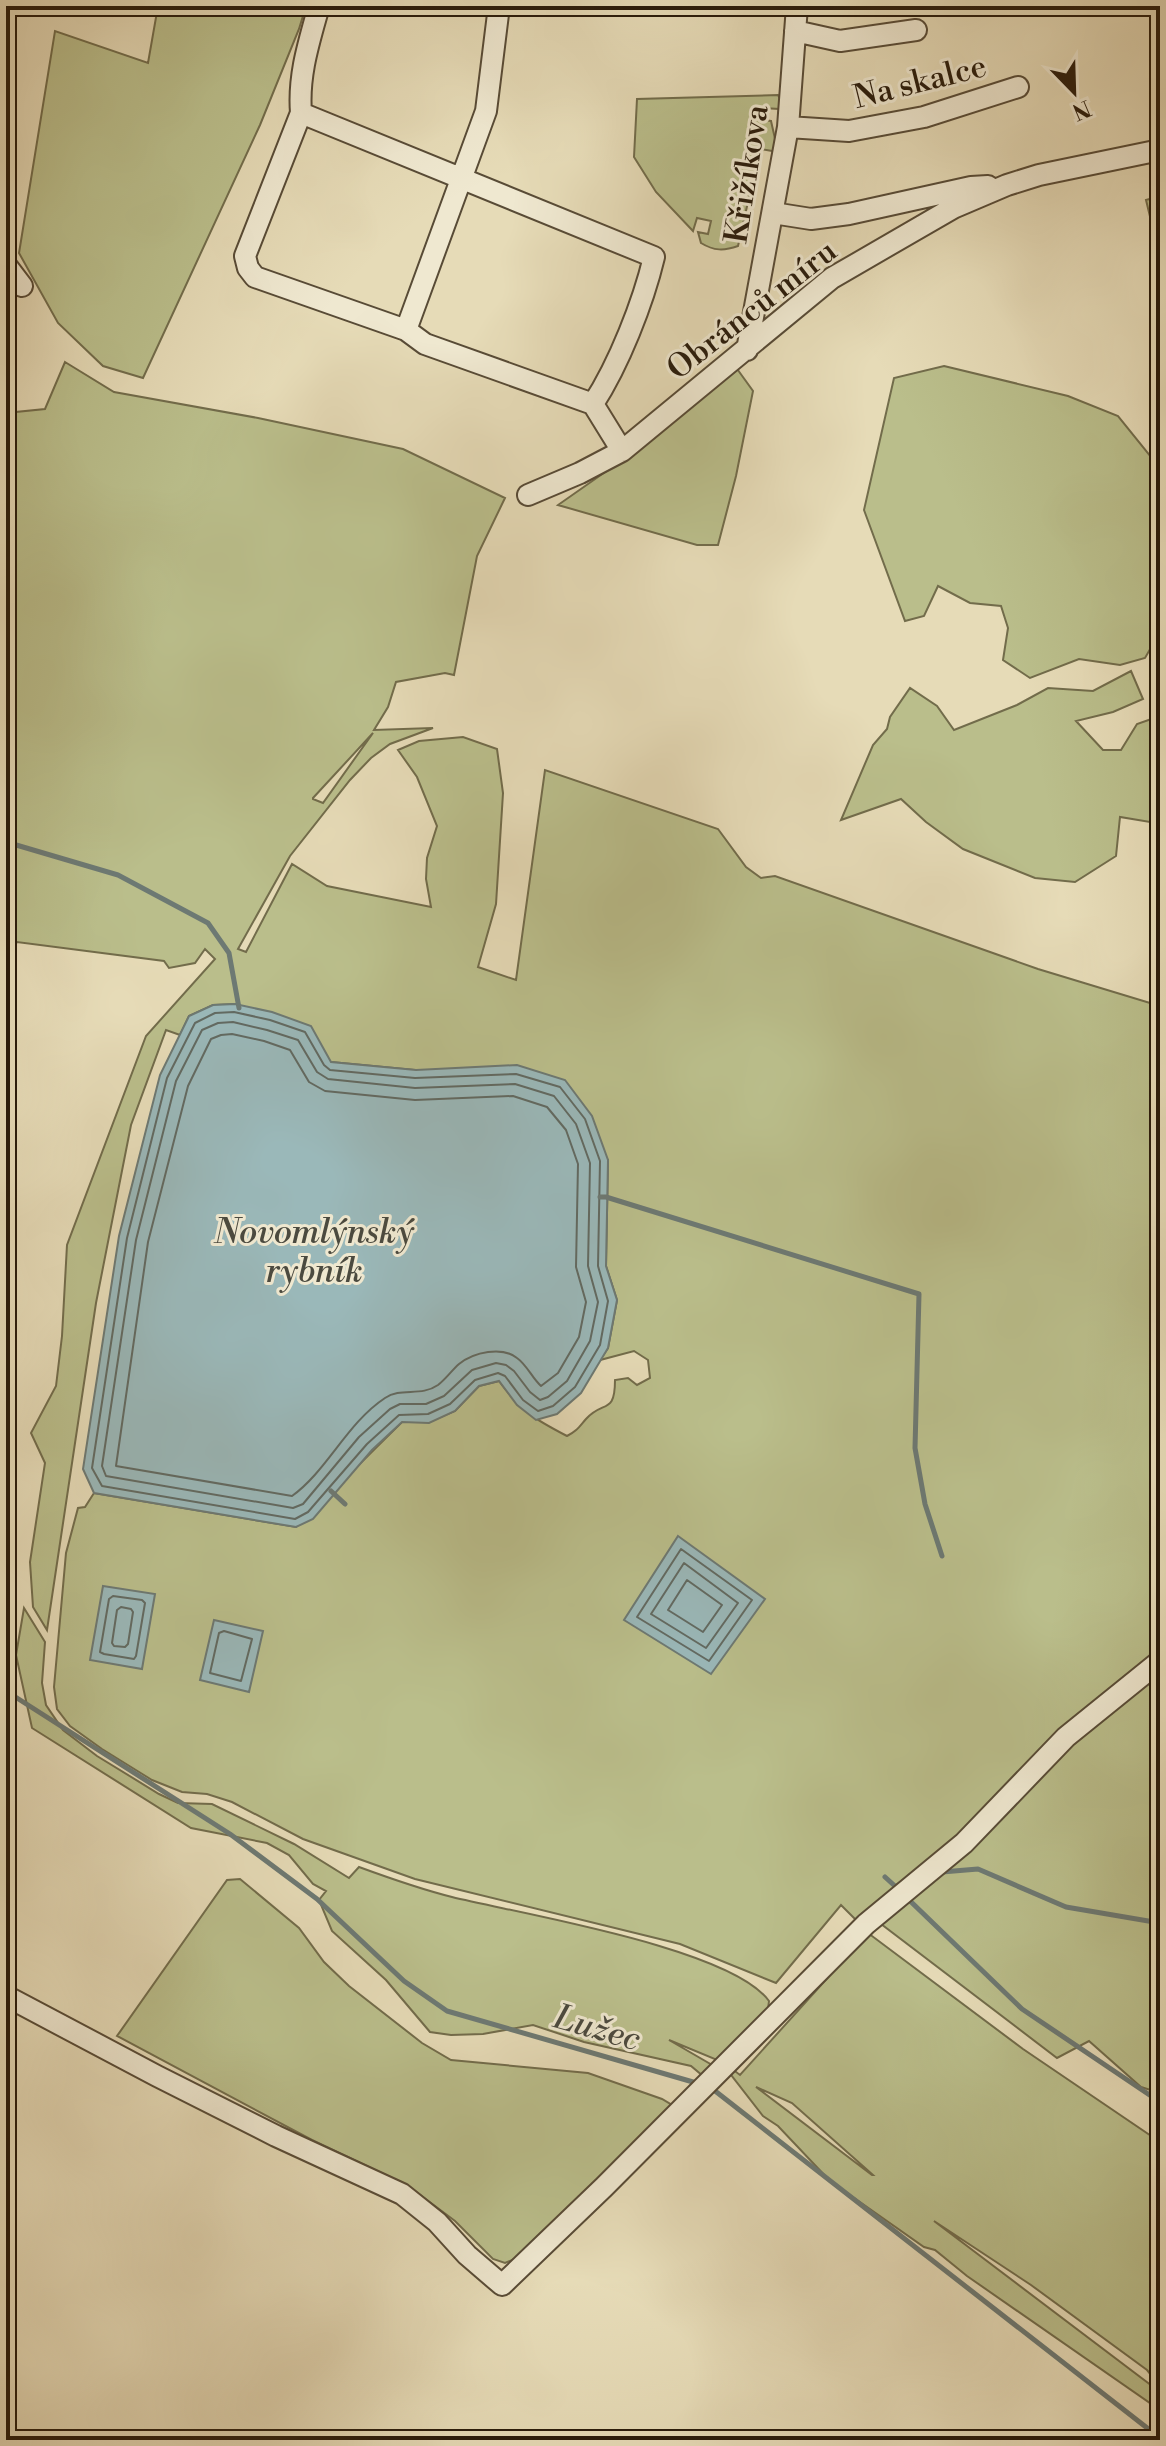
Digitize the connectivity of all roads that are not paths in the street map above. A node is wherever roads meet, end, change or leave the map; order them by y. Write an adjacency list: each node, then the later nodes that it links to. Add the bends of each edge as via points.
1 (319, 6): 7 (street, via 303,63)
2 (499, 6): 10 (street, via 486,111)
3 (797, 6): 5 (street, Křižíkova)
4 (916, 30): 5 (street, Na skalce, via 840,41)
5 (795, 31): 8 (street, Křižíkova)
6 (1018, 87): 8 (street, Na skalce, via 924,117 849,131)
7 (301, 113): 10 (street); 15 (street, via 245,256 248,268 255,277)
8 (788, 127): 12 (street, Křižíkova)
9 (1160, 150): 11 (street, Obránců míru)
10 (461, 179): 15 (street); 17 (street, via 654,257 627,335)
11 (1007, 185): 12 (street, via 971,187 811,219); 16 (street, Obránců míru, via 953,208 832,278)
12 (773, 213): 16 (street, Křižíkova)
13 (6, 265): 14 (street)
14 (22, 286)
15 (406, 330): 17 (street, via 425,344)
16 (747, 350): 18 (street, Obránců míru)
17 (593, 404): 18 (street)
18 (622, 451): 19 (street, Obránců míru)
19 (528, 495)
20 (1160, 1661): 21 (street, via 1066,1737 964,1843 866,1924 502,2285 402,2194 276,2136)
21 (6, 1996)

